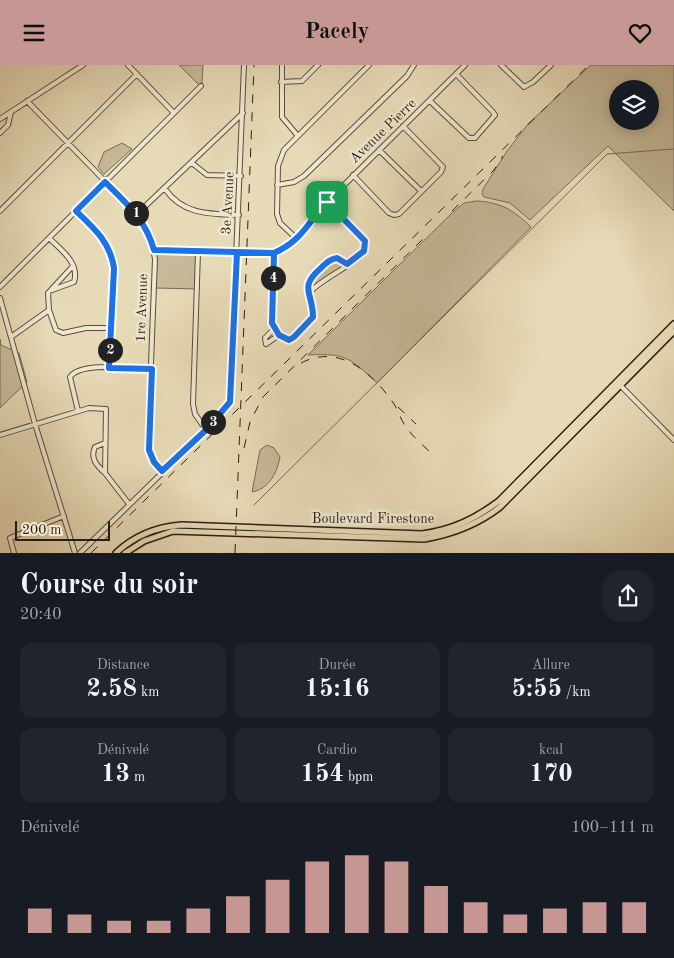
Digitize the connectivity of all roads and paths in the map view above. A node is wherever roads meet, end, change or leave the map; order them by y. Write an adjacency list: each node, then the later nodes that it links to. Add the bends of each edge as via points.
1 (83, 65): 15 (street)
2 (128, 65): 11 (street)
3 (244, 65): 19 (street, 3e Avenue)
4 (282, 65): 13 (street)
5 (318, 65): 13 (street, via 298,83)
6 (368, 65): 23 (street)
7 (414, 65): 30 (street, via 407,76 304,176 294,182)
8 (466, 65): 12 (street, Avenue Pierre)
9 (501, 65): 10 (street, via 524,87)
10 (551, 65)
11 (137, 74): 18 (street); 24 (street)
12 (456, 74): 16 (street, Avenue Pierre); 16 (street, via 495,115 475,138 469,138)
13 (281, 82): 23 (street, via 282,117)
14 (201, 86): 18 (street)
15 (27, 101): 17 (street); 24 (street, 1re Avenue)
16 (430, 101): 21 (street, Avenue Pierre)
17 (11, 112): 20 (street); 22 (street, via 8,125)
18 (174, 113): 29 (street)
19 (243, 113): 26 (street); 28 (street, 3e Avenue)
20 (0, 119)
21 (403, 126): 25 (street, Avenue Pierre); 32 (street, via 442,167 441,172)
22 (0, 133)
23 (298, 136): 30 (street, via 280,157)
24 (68, 144): 29 (street, 1re Avenue); 34 (street)
25 (379, 150): 27 (street, Avenue Pierre); 32 (street)
26 (192, 163): 28 (street, via 207,175); 31 (street)
27 (353, 175): 32 (street, via 394,215); 33 (street, Avenue Pierre)
28 (241, 176): 37 (street, 3e Avenue)
29 (105, 182): 35 (street); 36 (street, 1re Avenue)
30 (277, 185): 39 (street, via 277,218)
31 (165, 189): 36 (street); 37 (street, via 186,208 196,212)
32 (421, 191)
33 (327, 202): 39 (street, Avenue Pierre); 44 (street, via 366,245 364,251)
34 (0, 211)
35 (76, 211): 38 (street); 52 (street, via 95,229 112,254)
36 (137, 214): 40 (street, 1re Avenue)
37 (239, 215): 42 (street, 3e Avenue)
38 (49, 238): 45 (street); 46 (street)
39 (297, 239): 43 (street, Avenue Pierre)
40 (154, 250): 41 (street); 58 (street, 1re Avenue)
41 (198, 252): 42 (street); 62 (street, via 193,404 195,414)
42 (237, 253): 43 (street); 62 (street, 3e Avenue, via 230,402)
43 (274, 253): 53 (street, via 271,318)
44 (347, 264): 48 (street); 48 (street, via 337,258 331,259 309,279)
45 (73, 266): 47 (street); 47 (street, via 74,282)
46 (0, 287)
47 (51, 290): 50 (street, via 47,298)
48 (309, 293): 55 (street, via 312,320 292,339)
49 (0, 298): 56 (street)
50 (49, 310): 52 (street, via 59,333); 56 (street)
51 (674, 324): 59 (main road, Boulevard Firestone)
52 (111, 328): 57 (street)
53 (274, 329): 55 (street); 55 (street, via 265,338 265,343 269,344)
54 (674, 331): 59 (main road, Boulevard Firestone)
55 (279, 335)
56 (11, 337): 61 (street)
57 (109, 368): 58 (street); 60 (street, via 79,371 70,377)
58 (152, 369): 66 (street, 1re Avenue, via 149,450)
59 (618, 384): 64 (street); 73 (main road, Boulevard Firestone, via 499,501 482,514 451,528 422,534 175,526 141,535); 74 (main road, Boulevard Firestone, via 500,507 472,525 449,534 416,539 173,531 144,541)
60 (78, 411): 61 (street); 65 (street, via 106,409)
61 (35, 424): 63 (street); 69 (street)
62 (206, 430): 66 (street)
63 (0, 435)
64 (674, 440)
65 (105, 443): 67 (street); 67 (street, via 95,447 92,453 94,461)
66 (162, 471): 68 (street)
67 (105, 473): 68 (street)
68 (129, 504): 72 (street)
69 (64, 517): 70 (street, via 10,538); 71 (street)
70 (14, 553)
71 (75, 553)
72 (80, 553)
73 (116, 553)
74 (125, 553)

